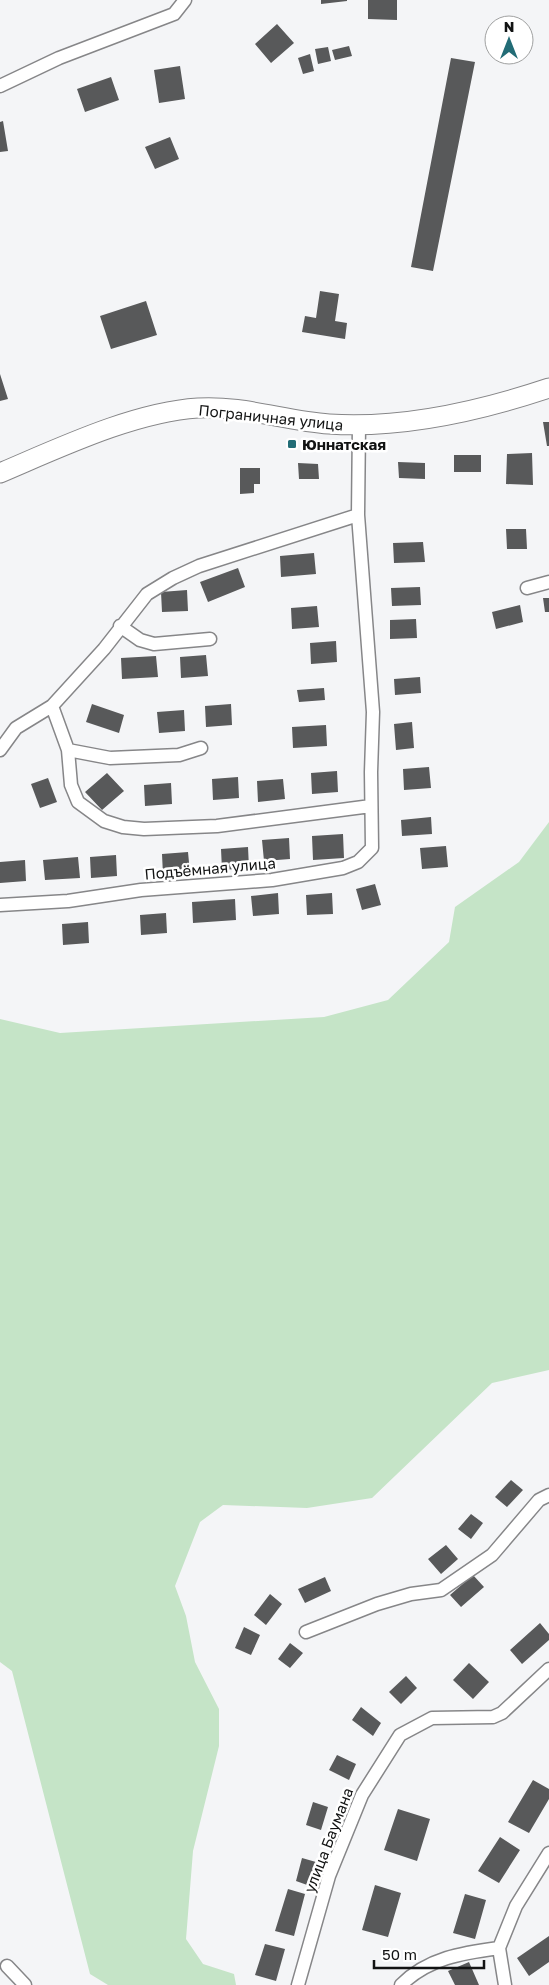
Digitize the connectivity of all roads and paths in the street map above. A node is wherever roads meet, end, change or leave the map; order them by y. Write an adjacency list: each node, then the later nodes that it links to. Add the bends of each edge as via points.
1 (185, 0): 2 (street, via 174,14 59,58)
2 (0, 86)
3 (549, 388): 4 (main road, Пограничная улица, via 457,413)
4 (358, 424): 5 (main road, Пограничная улица, via 297,421 218,408 180,410 103,432); 6 (street, Подъёмная улица)
5 (0, 473)
6 (358, 515): 9 (street, via 199,566 172,578 146,594); 15 (street, Подъёмная улица, via 373,712)
7 (549, 582): 8 (street)
8 (527, 588)
9 (120, 626): 10 (street, via 140,640 154,644); 11 (street, via 104,649)
10 (210, 639)
11 (52, 706): 13 (street, via 16,728); 14 (street)
12 (201, 748): 14 (street, via 179,755 110,758)
13 (0, 750)
14 (68, 750): 15 (street, via 71,785 78,802 104,821 123,827 217,826)
15 (371, 806): 16 (street, Подъёмная улица, via 372,848 358,862 343,868 272,880)
16 (0, 905)
17 (549, 1495): 18 (street, via 539,1500 492,1554 441,1590 411,1594 377,1604)
18 (306, 1632)
19 (549, 1669): 24 (street, улица Баумана, via 502,1713 493,1717 432,1718 400,1735 362,1795 329,1876)
20 (549, 1854): 21 (street, via 516,1906)
21 (498, 1948): 25 (street, via 434,1961); 26 (street)
22 (7, 1966): 23 (street)
23 (25, 1985)
24 (298, 1985)
25 (401, 1985)
26 (505, 1985)

